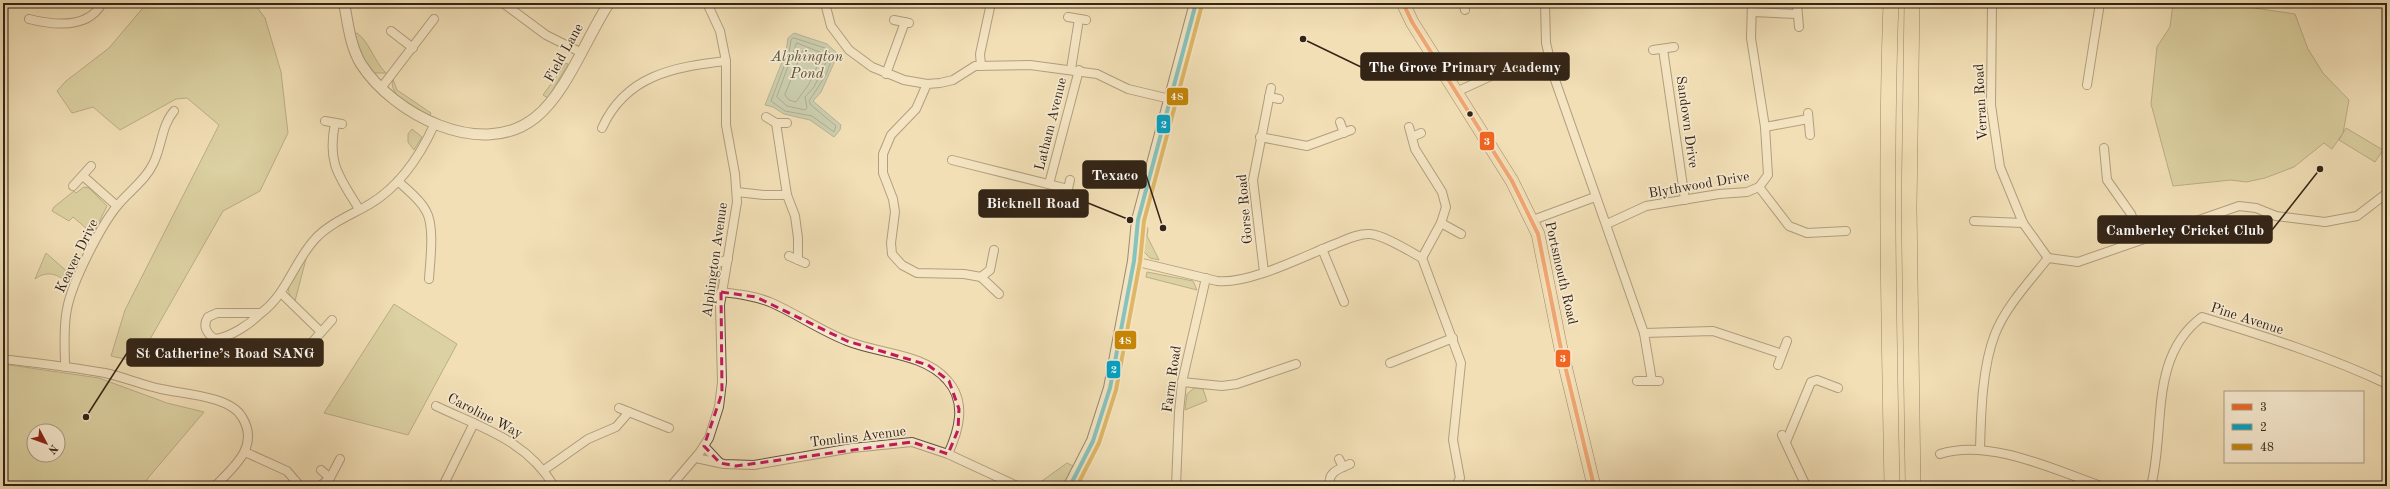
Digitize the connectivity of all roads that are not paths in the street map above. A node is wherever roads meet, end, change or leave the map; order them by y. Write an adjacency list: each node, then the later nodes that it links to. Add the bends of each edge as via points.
1 (102, 3): 21 (street, via 94,13 77,22 52,25)
2 (344, 3): 38 (street, via 356,53 368,74)
3 (503, 3): 30 (street, via 546,35)
4 (609, 3): 30 (street, Field Lane)
5 (707, 3): 32 (street, Alphington Avenue, via 720,32)
6 (825, 3): 35 (street, via 831,26 840,41 861,60)
7 (991, 3): 33 (street, via 980,54)
8 (1196, 3): 42 (main road)
9 (1403, 3): 40 (main road, Portsmouth Road)
10 (1505, 3): 11 (street)
11 (1545, 3): 31 (street, via 1544,24)
12 (1752, 3): 18 (street, Blythwood Drive)
13 (1891, 3): 144 (highway, via 1888,191)
14 (1912, 3): 145 (highway, via 1909,215)
15 (1992, 3): 77 (street, Verran Road, via 1994,137 2000,167)
16 (2100, 3): 37 (street)
17 (1797, 4): 19 (street)
18 (1753, 12): 19 (street); 51 (street, Blythwood Drive, via 1751,38)
19 (1797, 14): 24 (street)
20 (1068, 16): 34 (street, Latham Avenue, via 1082,19)
21 (29, 19)
22 (434, 19): 27 (street)
23 (894, 20): 35 (street, via 907,22)
24 (1799, 27)
25 (390, 31): 27 (street)
26 (1674, 47): 28 (street)
27 (413, 48): 38 (street)
28 (1663, 49): 29 (street); 71 (street, Sandown Drive)
29 (1653, 50)
30 (580, 52): 50 (street, Field Lane, via 558,91 539,115 523,125 501,132 460,132)
31 (1548, 57): 40 (street, via 1515,65); 70 (street)
32 (726, 61): 52 (street, via 677,67 656,74 616,104); 67 (street, Alphington Avenue, via 726,125)
33 (981, 66): 34 (street, via 1030,65); 36 (street, via 969,68 954,80)
34 (1075, 69): 42 (street, via 1102,75 1128,89); 64 (street, Latham Avenue)
35 (886, 74): 36 (street)
36 (927, 84): 90 (street, via 916,109 891,135 883,154 883,173 895,212 892,254 902,265 917,273)
37 (2086, 85)
38 (381, 88): 50 (street)
39 (1271, 88): 41 (street, Gorse Road)
40 (1456, 92): 74 (main road, Portsmouth Road, via 1512,180)
41 (1269, 97): 43 (street); 56 (street, Gorse Road)
42 (1170, 99): 88 (main road, via 1138,220)
43 (1279, 99)
44 (174, 111): 72 (street, Keaver Drive, via 168,118 154,164)
45 (766, 117): 48 (street)
46 (325, 121): 73 (street, via 339,124 331,142 334,164)
47 (1340, 122): 56 (street, via 1348,131 1307,146)
48 (776, 123): 49 (street); 69 (street)
49 (787, 124)
50 (434, 125): 63 (street, via 420,153)
51 (1765, 127): 55 (street, via 1808,116); 66 (street, Blythwood Drive, via 1768,175)
52 (602, 128)
53 (1408, 128): 57 (street)
54 (1421, 133): 57 (street)
55 (1810, 135)
56 (1260, 138): 89 (street, Gorse Road, via 1253,180)
57 (1412, 138): 76 (street, via 1415,149 1444,196 1446,207)
58 (2104, 148): 81 (street, via 2107,180 2131,214)
59 (952, 160): 64 (street, Latham Avenue)
60 (91, 166): 61 (street)
61 (82, 176): 65 (street); 72 (street)
62 (1070, 180): 64 (street, Latham Avenue, via 1068,189)
63 (398, 181): 73 (street, via 372,203); 92 (street, via 428,214)
64 (1049, 184)
65 (73, 186)
66 (1759, 188): 71 (street, Blythwood Drive, via 1747,192); 79 (street, via 1789,226 1807,233)
67 (737, 192): 69 (street); 87 (street, Alphington Avenue, via 736,220)
68 (2387, 194): 81 (street, via 2357,216 2325,222 2276,216 2256,208 2238,206)
69 (788, 195): 84 (street, via 795,216 801,261)
70 (1595, 197): 74 (street); 78 (street)
71 (1685, 200): 78 (street, Blythwood Drive, via 1646,206)
72 (117, 206): 109 (street, Keaver Drive, via 98,236 71,293 66,310)
73 (359, 209): 93 (street, via 317,236 305,251)
74 (1533, 220): 142 (main road, Portsmouth Road)
75 (1974, 221): 77 (street)
76 (1440, 223): 80 (street); 85 (street)
77 (2022, 223): 86 (street, Verran Road)
78 (1607, 224): 100 (street)
79 (1846, 231)
80 (1461, 234)
81 (2141, 240): 86 (street, via 2078,262)
82 (1322, 249): 85 (street, via 1370,234); 89 (street); 96 (street)
83 (994, 250): 90 (street, via 990,270)
84 (789, 256)
85 (1422, 258): 101 (street)
86 (2048, 258): 120 (street, via 2017,297 1996,334 1982,391)
87 (728, 259): 94 (street, Alphington Avenue); 94 (street, via 716,264 711,296)
88 (1134, 261): 91 (street); 139 (main road, via 1105,404 1087,455)
89 (1264, 272): 91 (street, via 1228,282)
90 (982, 277): 95 (street)
91 (1206, 278): 111 (street, Farm Road)
92 (429, 279)
93 (282, 293): 97 (street); 99 (street)
94 (721, 294): 119 (street, Alphington Avenue, via 719,337 722,393 714,425); 122 (street, via 761,299 847,341 920,362 935,369 949,381 959,409 958,430)
95 (999, 294)
96 (1344, 302)
97 (261, 313): 97 (street, via 254,320 222,338 215,338 206,329 206,321 211,315)
98 (332, 320): 99 (street)
99 (321, 332): 104 (street)
100 (1644, 334): 103 (street, via 1713,331); 110 (street, via 1656,381)
101 (1453, 338): 106 (street); 131 (street, via 1461,363 1453,440 1460,478)
102 (1787, 341): 103 (street)
103 (1782, 354): 108 (street)
104 (299, 357)
105 (3, 359): 109 (street)
106 (1393, 359)
107 (1296, 364): 111 (street, via 1237,384 1222,386)
108 (1778, 365)
109 (65, 367): 121 (street, via 107,374 219,402 238,411 247,430)
110 (1637, 381)
111 (1182, 382): 140 (street, Farm Road)
112 (2387, 384): 147 (street, Pine Avenue, via 2364,373 2202,317 2187,328 2168,363 2159,410 2156,465)
113 (1838, 388): 143 (street, via 1817,380 1812,382 1784,439)
114 (436, 406): 117 (street, Caroline Way)
115 (620, 408): 116 (street)
116 (629, 412): 118 (street); 129 (street, via 616,427 588,439)
117 (474, 424): 129 (street, Caroline Way, via 514,442); 135 (street)
118 (669, 428)
119 (704, 446): 124 (street, Alphington Avenue); 126 (street)
120 (1980, 449): 123 (street, via 1951,450); 146 (street, via 2046,466)
121 (246, 452): 132 (street, via 237,465); 133 (street, via 287,471)
122 (948, 454): 126 (street, Tomlins Avenue, via 912,442 852,448 766,464 736,466); 138 (street, Tomlins Avenue)
123 (1940, 454)
124 (696, 458): 126 (street, Tomlins Avenue); 137 (street, Alphington Avenue)
125 (340, 459): 130 (street)
126 (720, 463)
127 (1344, 463): 141 (street, via 1329,478)
128 (321, 470): 130 (street)
129 (544, 470): 136 (street, Caroline Way)
130 (330, 478): 134 (street)
131 (1457, 485)
132 (215, 486)
133 (300, 486)
134 (320, 486)
135 (443, 486)
136 (554, 486)
137 (671, 486)
138 (1017, 486)
139 (1070, 486)
140 (1176, 486)
141 (1330, 486)
142 (1594, 486)
143 (1806, 486)
144 (1892, 486)
145 (1913, 486)
146 (2101, 486)
147 (2151, 486)

